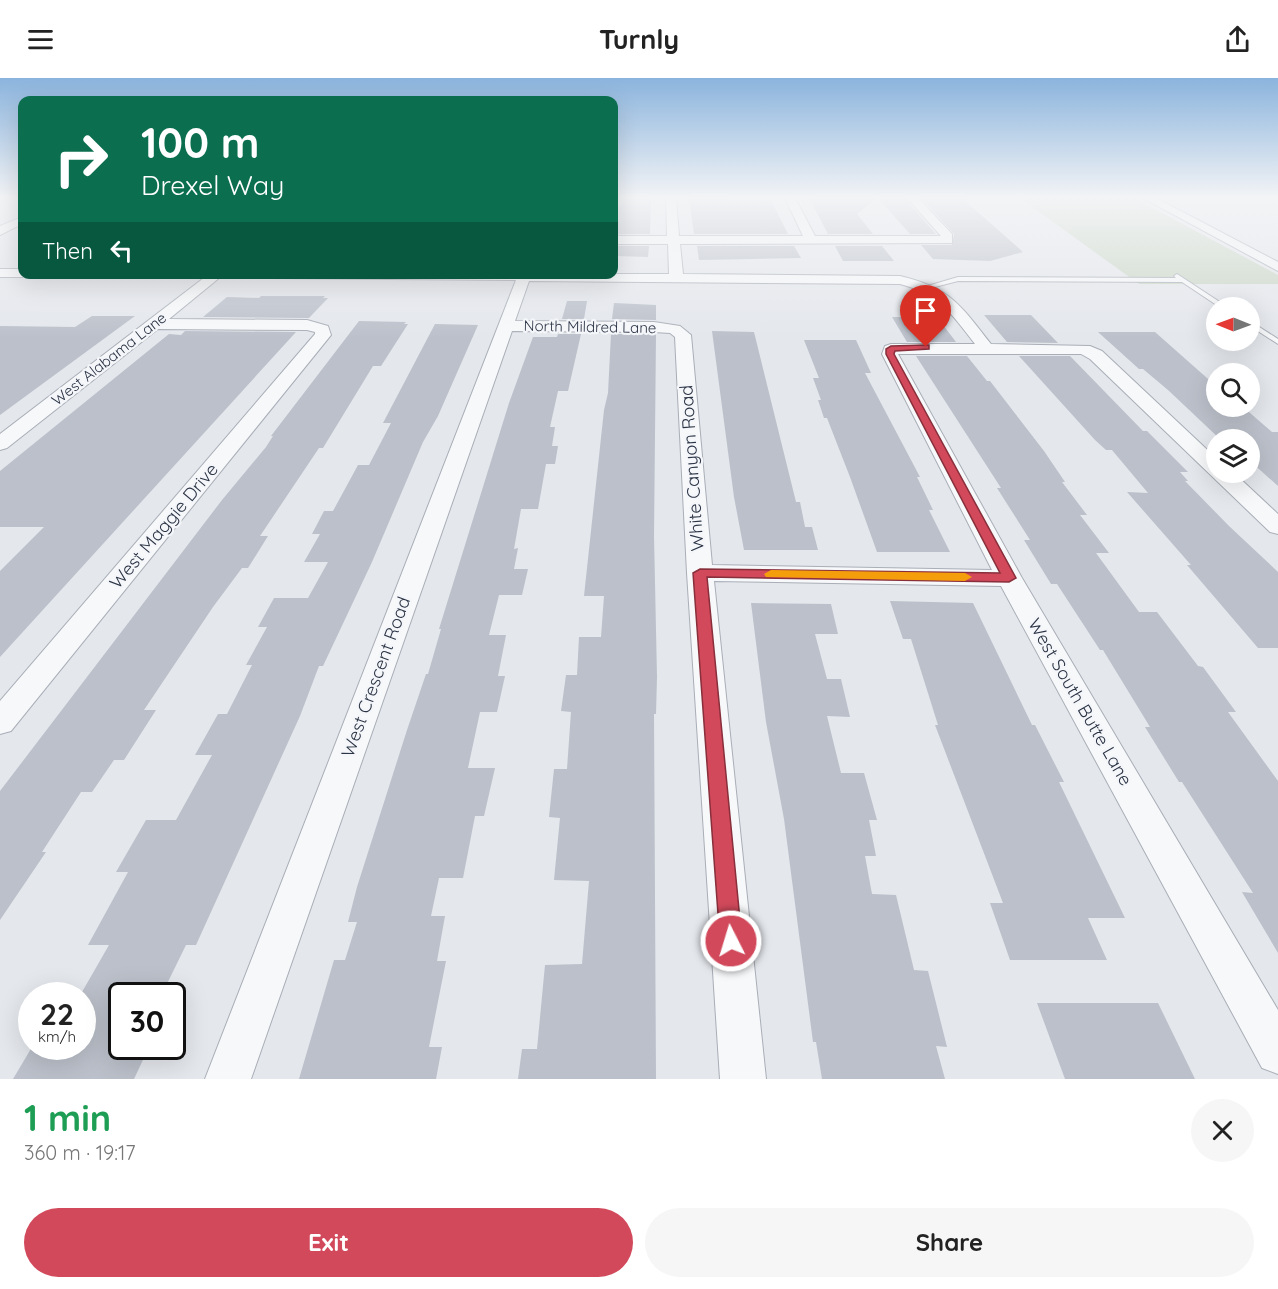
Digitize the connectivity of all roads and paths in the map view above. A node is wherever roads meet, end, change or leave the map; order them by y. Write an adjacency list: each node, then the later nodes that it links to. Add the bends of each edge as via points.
1 (674, 245): 7 (street)
2 (1236, 245): 3 (street)
3 (1278, 267)
4 (0, 273): 5 (street)
5 (18, 273)
6 (618, 277): 7 (street)
7 (676, 277): 10 (street, via 873,278)
8 (212, 279): 12 (street, West Alabama Lane)
9 (523, 279): 13 (street, West Crescent Road)
10 (919, 284): 11 (lane, via 958,279 1180,278); 17 (street, via 948,300)
11 (1209, 297)
12 (154, 324): 18 (street, West Alabama Lane); 24 (street, West Maggie Drive, via 307,325 322,328 322,335)
13 (506, 326): 14 (street, North Mildred Lane); 26 (street, West Crescent Road)
14 (674, 329): 22 (street, White Canyon Road, via 683,335)
15 (1260, 330): 16 (lane)
16 (1278, 342)
17 (986, 348): 19 (street, via 1084,349 1096,355); 23 (street, West South Butte Lane, via 891,349 890,354)
18 (0, 444)
19 (1206, 460)
20 (1232, 483): 21 (street)
21 (1278, 527)
22 (700, 573): 23 (street); 27 (street, White Canyon Road)
23 (1009, 578): 25 (street, West South Butte Lane)
24 (0, 722)
25 (1278, 1052)
26 (228, 1079)
27 (743, 1079)

